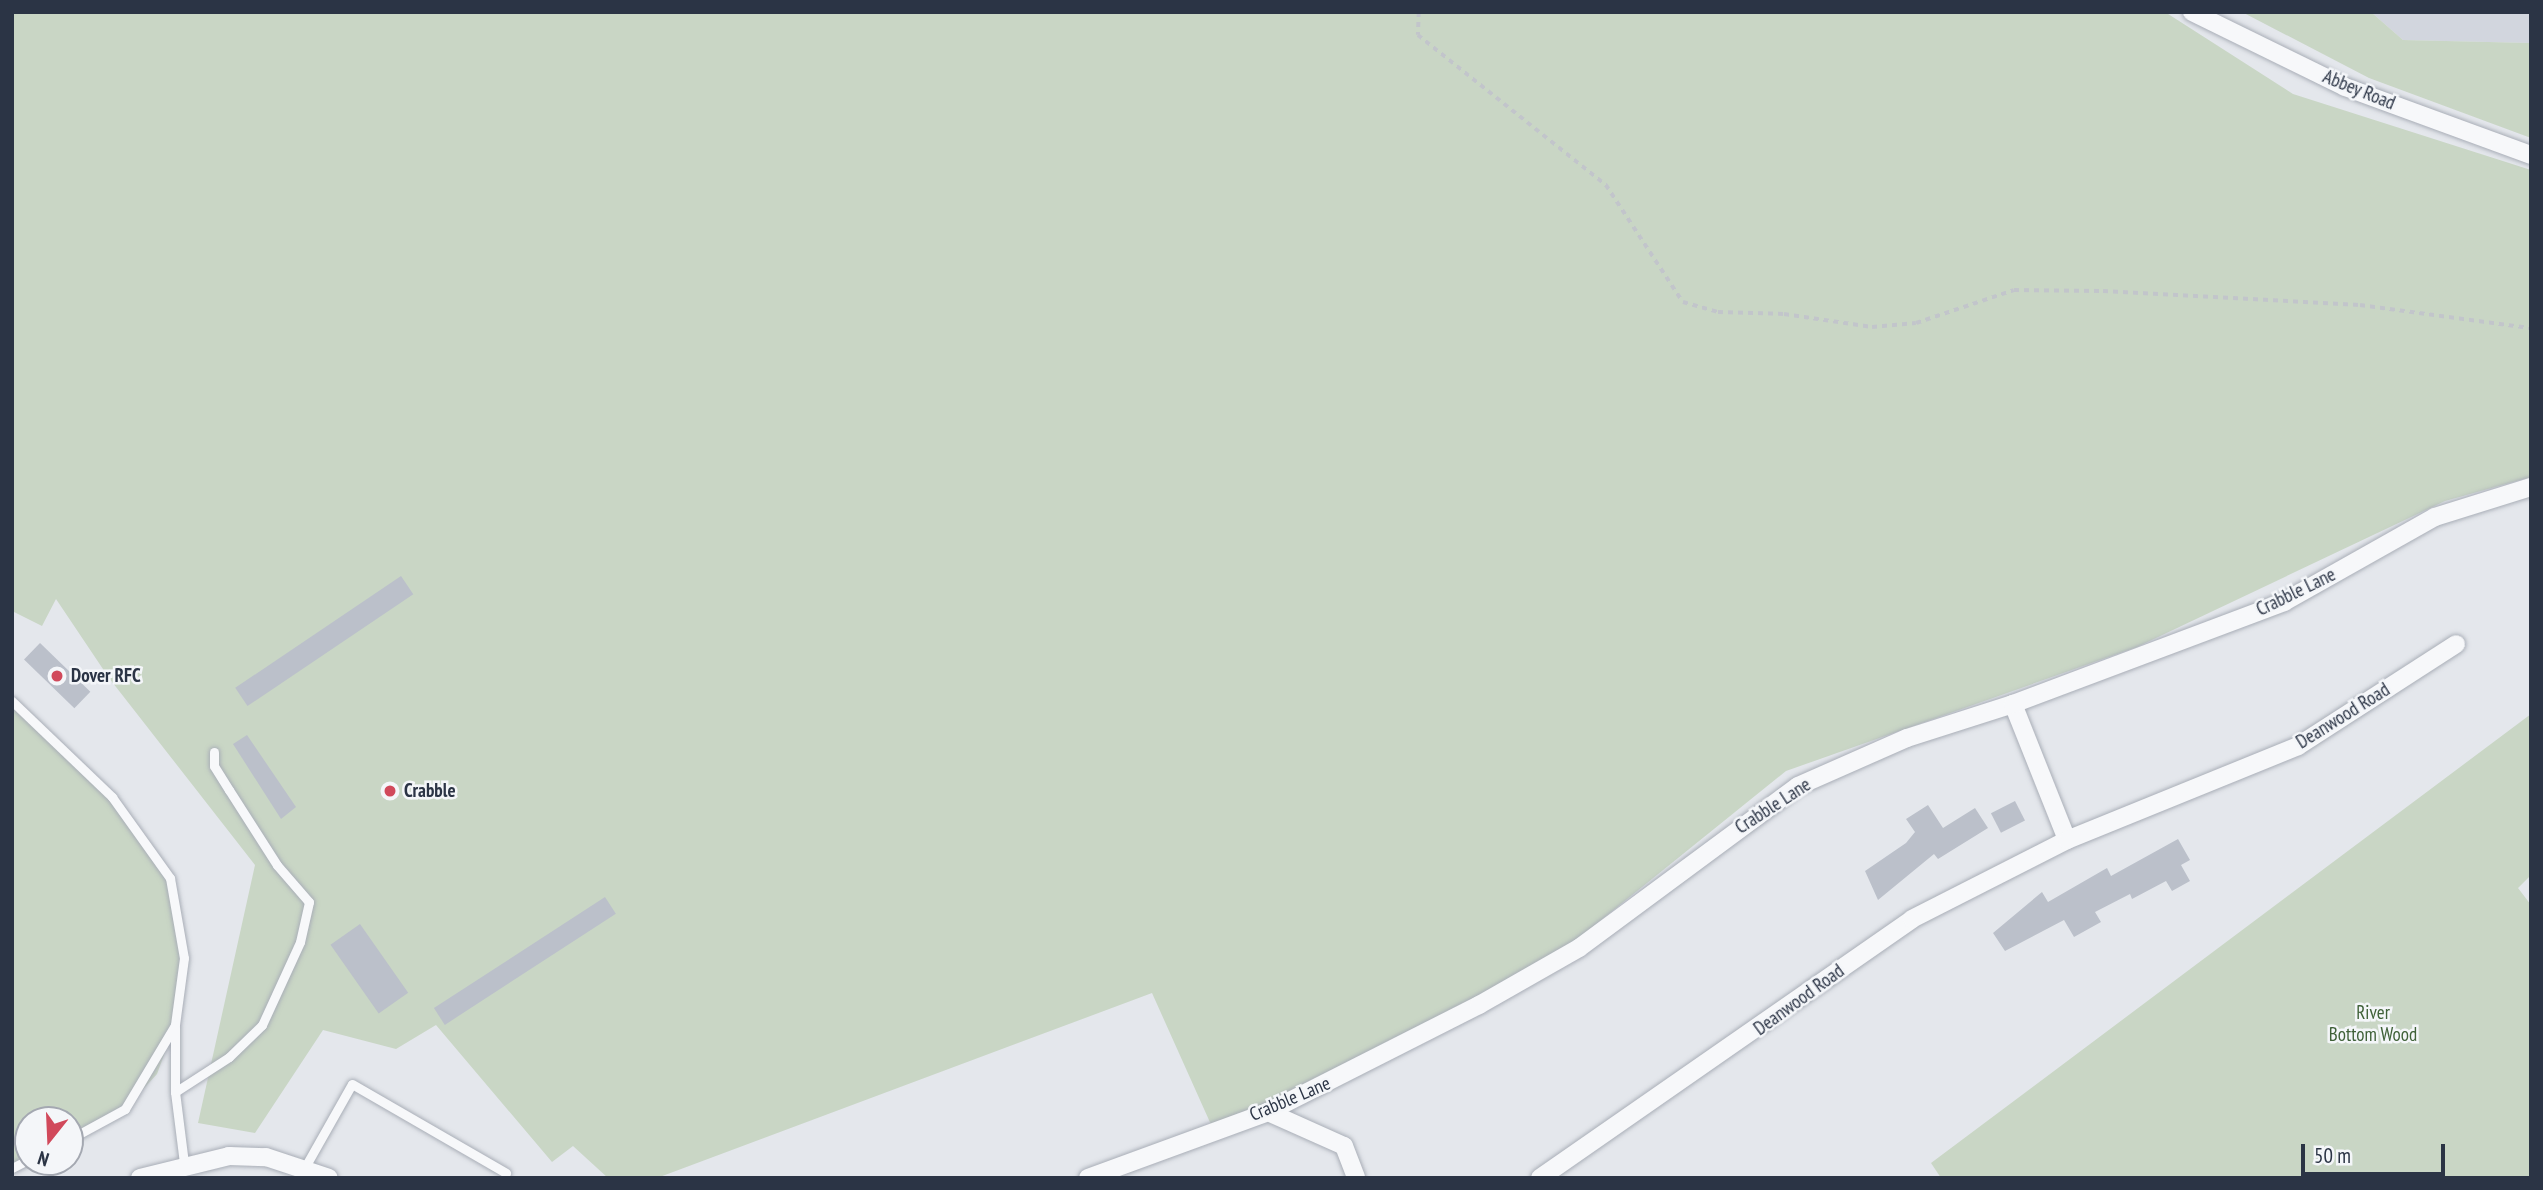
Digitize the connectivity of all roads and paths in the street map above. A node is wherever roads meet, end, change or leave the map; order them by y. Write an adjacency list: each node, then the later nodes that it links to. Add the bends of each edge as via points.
1 (1419, 12): 4 (path, via 1418,35 1606,185 1683,302 1718,312 1784,314 1872,327 1916,323 2014,290 2103,291 2360,305)
2 (2192, 12): 3 (street, Abbey Road, via 2344,87)
3 (2531, 155)
4 (2531, 328)
5 (2531, 487): 8 (street, Crabble Lane, via 2435,517 2284,602)
6 (2456, 644): 10 (street, Deanwood Road, via 2298,746)
7 (12, 701): 11 (lane, via 112,797 170,878 184,958)
8 (2013, 704): 10 (street); 13 (street, Crabble Lane, via 1907,738 1798,786 1579,948 1479,1006)
9 (214, 752): 12 (lane, via 214,766 224,782 277,865 309,902 300,942 262,1025 229,1057)
10 (2067, 840): 22 (street, Deanwood Road, via 1912,919)
11 (175, 1025): 12 (lane); 14 (lane, via 125,1109)
12 (175, 1092): 15 (lane)
13 (1268, 1112): 20 (street, Crabble Lane); 21 (street, via 1343,1146)
14 (84, 1131)
15 (184, 1163): 16 (street, via 266,1157); 18 (street)
16 (305, 1167): 17 (lane, via 352,1084); 19 (street)
17 (506, 1173)
18 (140, 1178)
19 (330, 1178)
20 (1088, 1178)
21 (1356, 1178)
22 (1540, 1178)

